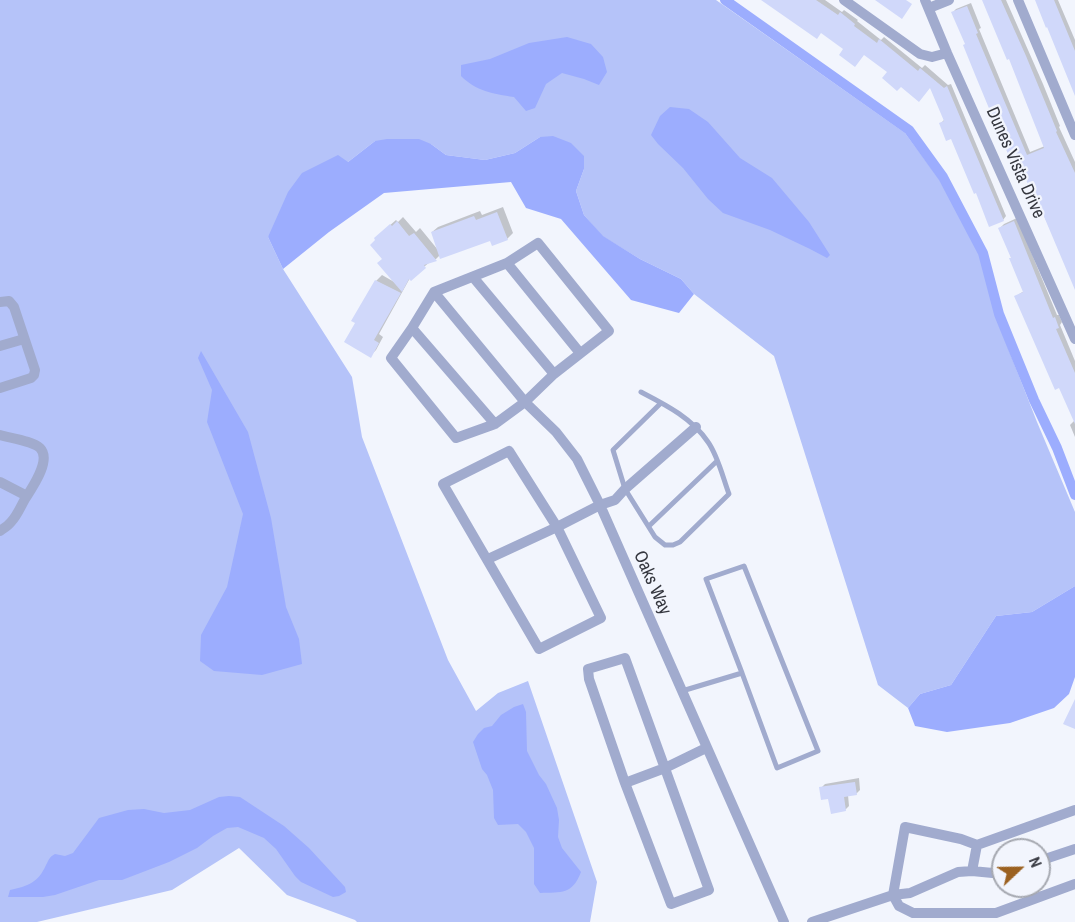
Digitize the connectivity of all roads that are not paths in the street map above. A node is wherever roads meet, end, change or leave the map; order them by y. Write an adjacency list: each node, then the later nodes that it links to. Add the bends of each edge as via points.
1 (844, 0): 5 (street, via 920,54 932,57)
2 (949, 0): 4 (street)
3 (1018, 0): 6 (street)
4 (927, 4): 5 (street, Dunes Vista Drive)
5 (948, 53): 13 (street, Dunes Vista Drive)
6 (1075, 135)
7 (507, 263): 8 (street); 15 (street); 15 (street, via 538,243 609,331)
8 (473, 277): 9 (street); 16 (street)
9 (435, 292): 11 (street); 19 (street, Oaks Way)
10 (0, 302): 12 (street, via 9,301 14,307)
11 (412, 328): 21 (street); 21 (street, via 391,358 456,438)
12 (24, 339): 14 (street); 17 (street, via 34,375)
13 (1075, 339)
14 (0, 346)
15 (580, 353): 16 (street)
16 (554, 374): 19 (street)
17 (0, 388)
18 (641, 392): 20 (lane)
19 (525, 402): 21 (street); 28 (street, Oaks Way, via 577,459)
20 (661, 402): 22 (lane); 26 (lane, via 613,450)
21 (495, 424)
22 (696, 427): 24 (lane, via 709,442); 26 (street)
23 (0, 435): 27 (street, via 42,451 42,465)
24 (717, 461): 29 (lane); 29 (lane, via 729,494 680,542 665,545)
25 (0, 482): 27 (street)
26 (625, 489): 28 (street, via 615,500); 29 (lane)
27 (27, 496): 31 (street, via 13,521)
28 (600, 505): 30 (street); 34 (street, Oaks Way)
29 (649, 526)
30 (557, 527): 32 (street); 32 (street, via 509,451 443,484); 32 (street, via 601,618 539,649)
31 (0, 531)
32 (488, 559)
33 (742, 673): 33 (lane, via 777,768 818,751 744,566 706,579); 34 (lane)
34 (682, 691): 35 (street, Oaks Way)
35 (706, 748): 36 (street); 46 (street, Oaks Way)
36 (665, 768): 37 (street); 37 (street, via 625,658 588,669); 37 (street, via 709,890 681,901 671,904)
37 (625, 783)
38 (1075, 810): 39 (street)
39 (977, 845): 42 (street); 45 (street, via 905,827)
40 (1075, 849): 41 (street)
41 (1051, 857)
42 (972, 871): 43 (street); 45 (street, via 958,872 910,893)
43 (991, 873)
44 (1075, 884): 45 (street, via 996,913 913,913 899,906)
45 (893, 895): 47 (street)
46 (784, 922)
47 (812, 922)

